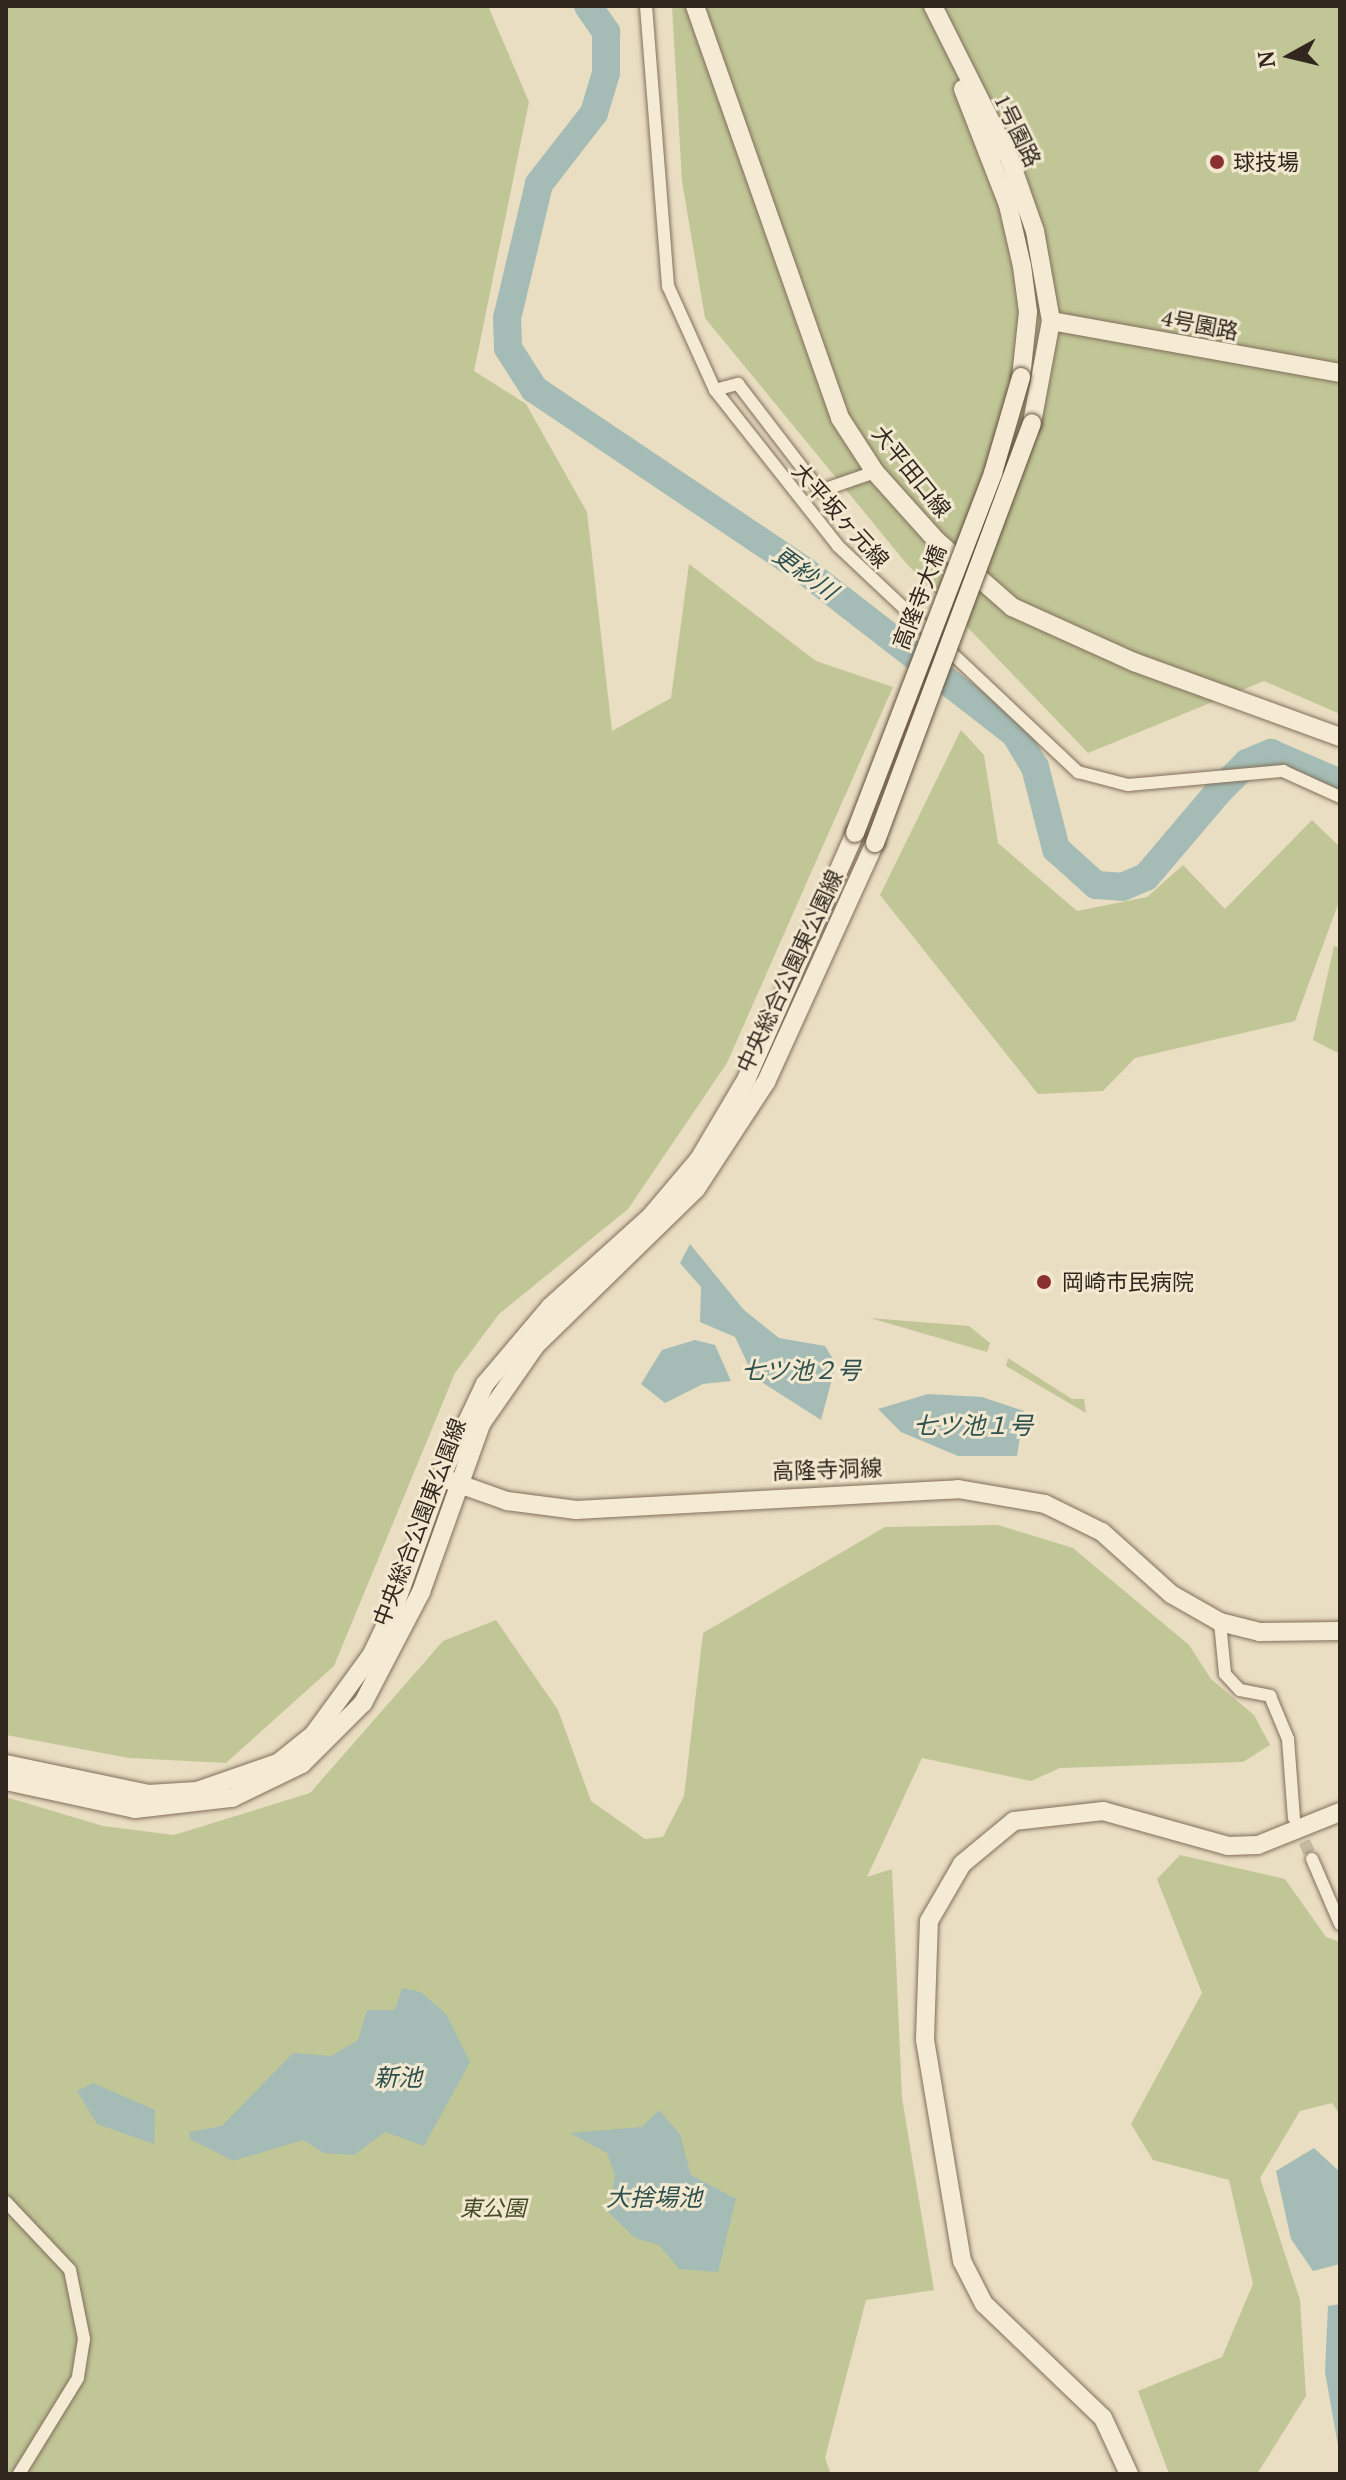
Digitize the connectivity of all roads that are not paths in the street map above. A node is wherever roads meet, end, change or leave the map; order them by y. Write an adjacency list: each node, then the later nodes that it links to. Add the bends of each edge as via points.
1 (646, 6): 7 (street, 大平坂ヶ元線, via 668,286)
2 (695, 6): 9 (street, 大平田口線, via 840,418)
3 (933, 6): 4 (street, 1号園路)
4 (955, 59): 5 (street, 1号園路, via 1010,160 1047,281); 13 (street, 高隆寺大橋, bridge, via 1022,266 1028,312 1021,377 993,473 855,833 747,1078 699,1159 485,1384)
5 (1051, 321): 6 (street, 4号園路); 8 (street, 1号園路, via 1045,377)
6 (1340, 373)
7 (715, 390): 9 (street, via 738,384 820,491); 11 (street, 大平坂ヶ元線, via 838,546 1078,772 1128,785 1283,771)
8 (1032, 423): 12 (street, 高隆寺大橋, bridge)
9 (875, 472): 10 (street, 大平田口線, via 937,541 1012,607 1134,662)
10 (1340, 737)
11 (1340, 797)
12 (875, 843): 13 (street, 中央総合公園東公園線, via 766,1082 696,1189 536,1345)
13 (449, 1480): 14 (street, 高隆寺洞線, via 507,1501 576,1510 958,1489 1045,1504 1102,1532 1171,1594); 16 (street, via 372,1654 313,1735 278,1763 232,1783 148,1794); 17 (street, 中央総合公園東公園線, via 392,1659 363,1703 302,1764 232,1798 184,1808 135,1809)
14 (1220, 1622): 15 (street, via 1260,1632); 19 (street, via 1225,1674 1240,1690 1270,1696 1288,1739)
15 (1337, 1631)
16 (6, 1764)
17 (6, 1781)
18 (1340, 1812): 24 (street, via 1258,1845 1228,1846 1103,1811 1014,1821 962,1864 929,1921 925,2039 962,2261 984,2304 1103,2418)
19 (1294, 1818)
20 (1312, 1859): 21 (street)
21 (1340, 1924)
22 (6, 2202): 23 (street, via 70,2270 84,2339 78,2378)
23 (19, 2474)
24 (1129, 2474)

